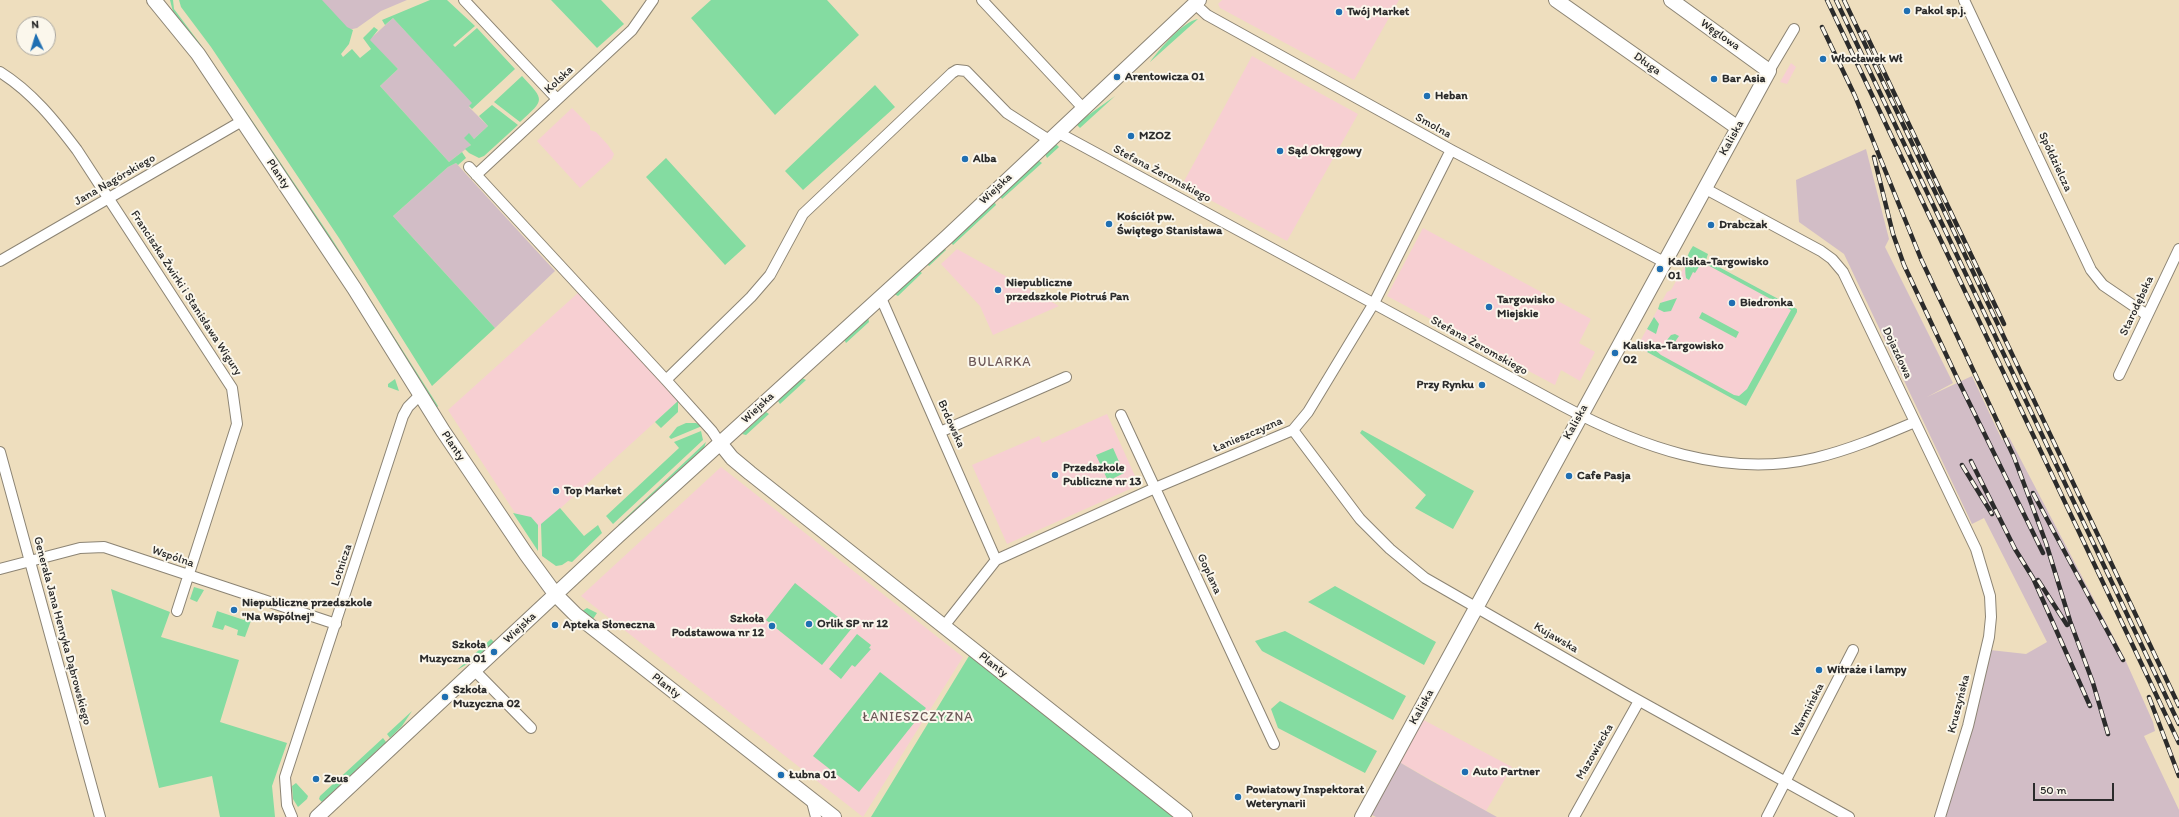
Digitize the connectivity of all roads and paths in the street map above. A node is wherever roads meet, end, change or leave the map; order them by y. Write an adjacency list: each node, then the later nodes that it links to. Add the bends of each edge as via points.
1 (156, 0): 14 (street, Planty, via 198,54)
2 (464, 0): 12 (street)
3 (653, 0): 12 (street, Kolska, via 632,30)
4 (982, 0): 13 (street)
5 (1556, 0): 15 (street, Długa)
6 (1671, 0): 10 (street, Węglowa)
7 (1964, 0): 27 (street, Spółdzielcza, via 2091,270 2103,285)
8 (1197, 2): 13 (street, Wiejska); 17 (street, Smolna, via 1207,15)
9 (1794, 29): 10 (street, Kaliska)
10 (1769, 71): 15 (street, Kaliska)
11 (0, 72): 21 (street, Franciszka Żwirki i Stanisława Wigury, via 49,113)
12 (557, 99): 19 (street, Kolska)
13 (1083, 108): 16 (street, Wiejska)
14 (242, 120): 21 (street, Jana Nagórskiego); 31 (street, Planty, via 354,288)
15 (1738, 128): 20 (street, Kaliska)
16 (1053, 136): 25 (street, Wiejska); 26 (street, Stefana Żeromskiego); 30 (street, Stefana Żeromskiego, via 1007,113 966,71 957,70 952,73 803,214 770,275)
17 (1451, 150): 24 (street, Smolna); 26 (street, Łanieszczyzna)
18 (470, 166): 19 (street, Planty)
19 (476, 175): 30 (street, Planty)
20 (1704, 188): 24 (street, Kaliska); 34 (street, Dojazdowa, via 1832,258 1849,283)
21 (110, 199): 23 (street, Jana Nagórskiego); 43 (street, Franciszka Żwirki i Stanisława Wigury, via 232,388 237,424)
22 (2179, 249): 27 (street, Starodębska)
23 (0, 261)
24 (1664, 262): 33 (street, Kaliska)
25 (881, 298): 36 (street, Brdowska); 37 (street, Wiejska)
26 (1374, 303): 33 (street, Stefana Żeromskiego); 35 (street, Łanieszczyzna, via 1308,412)
27 (2147, 315): 28 (street, Starodębska)
28 (2119, 374)
29 (1066, 377): 36 (street)
30 (666, 380): 37 (street, Planty)
31 (420, 395): 44 (street, Planty); 48 (street, Lotnicza, via 403,416)
32 (1121, 415): 39 (street, Goplana)
33 (1580, 415): 34 (street, Stefana Żeromskiego, via 1662,450 1694,458 1752,464 1783,464 1814,458 1845,450); 46 (street, Kaliska)
34 (1915, 422): 45 (street, Dojazdowa, via 1966,525 1985,573)
35 (1293, 430): 39 (street, Łanieszczyzna); 46 (street, Kujawska, via 1372,532 1425,578)
36 (940, 432): 40 (street, Brdowska)
37 (720, 443): 44 (street, Wiejska); 49 (street, Planty, via 732,458 750,473)
38 (0, 452): 41 (street, Generała Jana Henryka Dąbrowskiego)
39 (1156, 488): 40 (street, Łanieszczyzna); 54 (street, Goplana)
40 (996, 560): 49 (street, Łanieszczyzna)
41 (29, 561): 42 (street, Wspólna); 43 (street, Wspólna, via 80,548 104,547); 57 (street, Generała Jana Henryka Dąbrowskiego)
42 (0, 569)
43 (189, 576): 47 (street, Franciszka Żwirki i Stanisława Wigury); 48 (street, Wspólna)
44 (556, 595): 51 (street, Wiejska); 56 (street, Planty, via 581,618)
45 (1990, 596): 67 (street, Kruszyńska, via 1989,637 1968,726)
46 (1476, 608): 52 (street, Kujawska); 63 (street, Kaliska)
47 (177, 611)
48 (336, 624): 58 (street, Lotnicza, via 285,777 287,805)
49 (944, 626): 62 (street, Planty)
50 (1853, 650): 55 (street, Warmińska)
51 (474, 670): 53 (street); 59 (street, Wiejska)
52 (1639, 701): 55 (street, Kujawska); 64 (street, Mazowiecka)
53 (531, 728)
54 (1274, 744)
55 (1786, 782): 65 (street, Warmińska); 66 (street, Kujawska)
56 (811, 798): 60 (street); 61 (street, Planty)
57 (100, 817)
58 (292, 817)
59 (317, 817)
60 (816, 817)
61 (834, 817)
62 (1185, 817)
63 (1362, 817)
64 (1574, 817)
65 (1767, 817)
66 (1849, 817)
67 (1940, 817)

